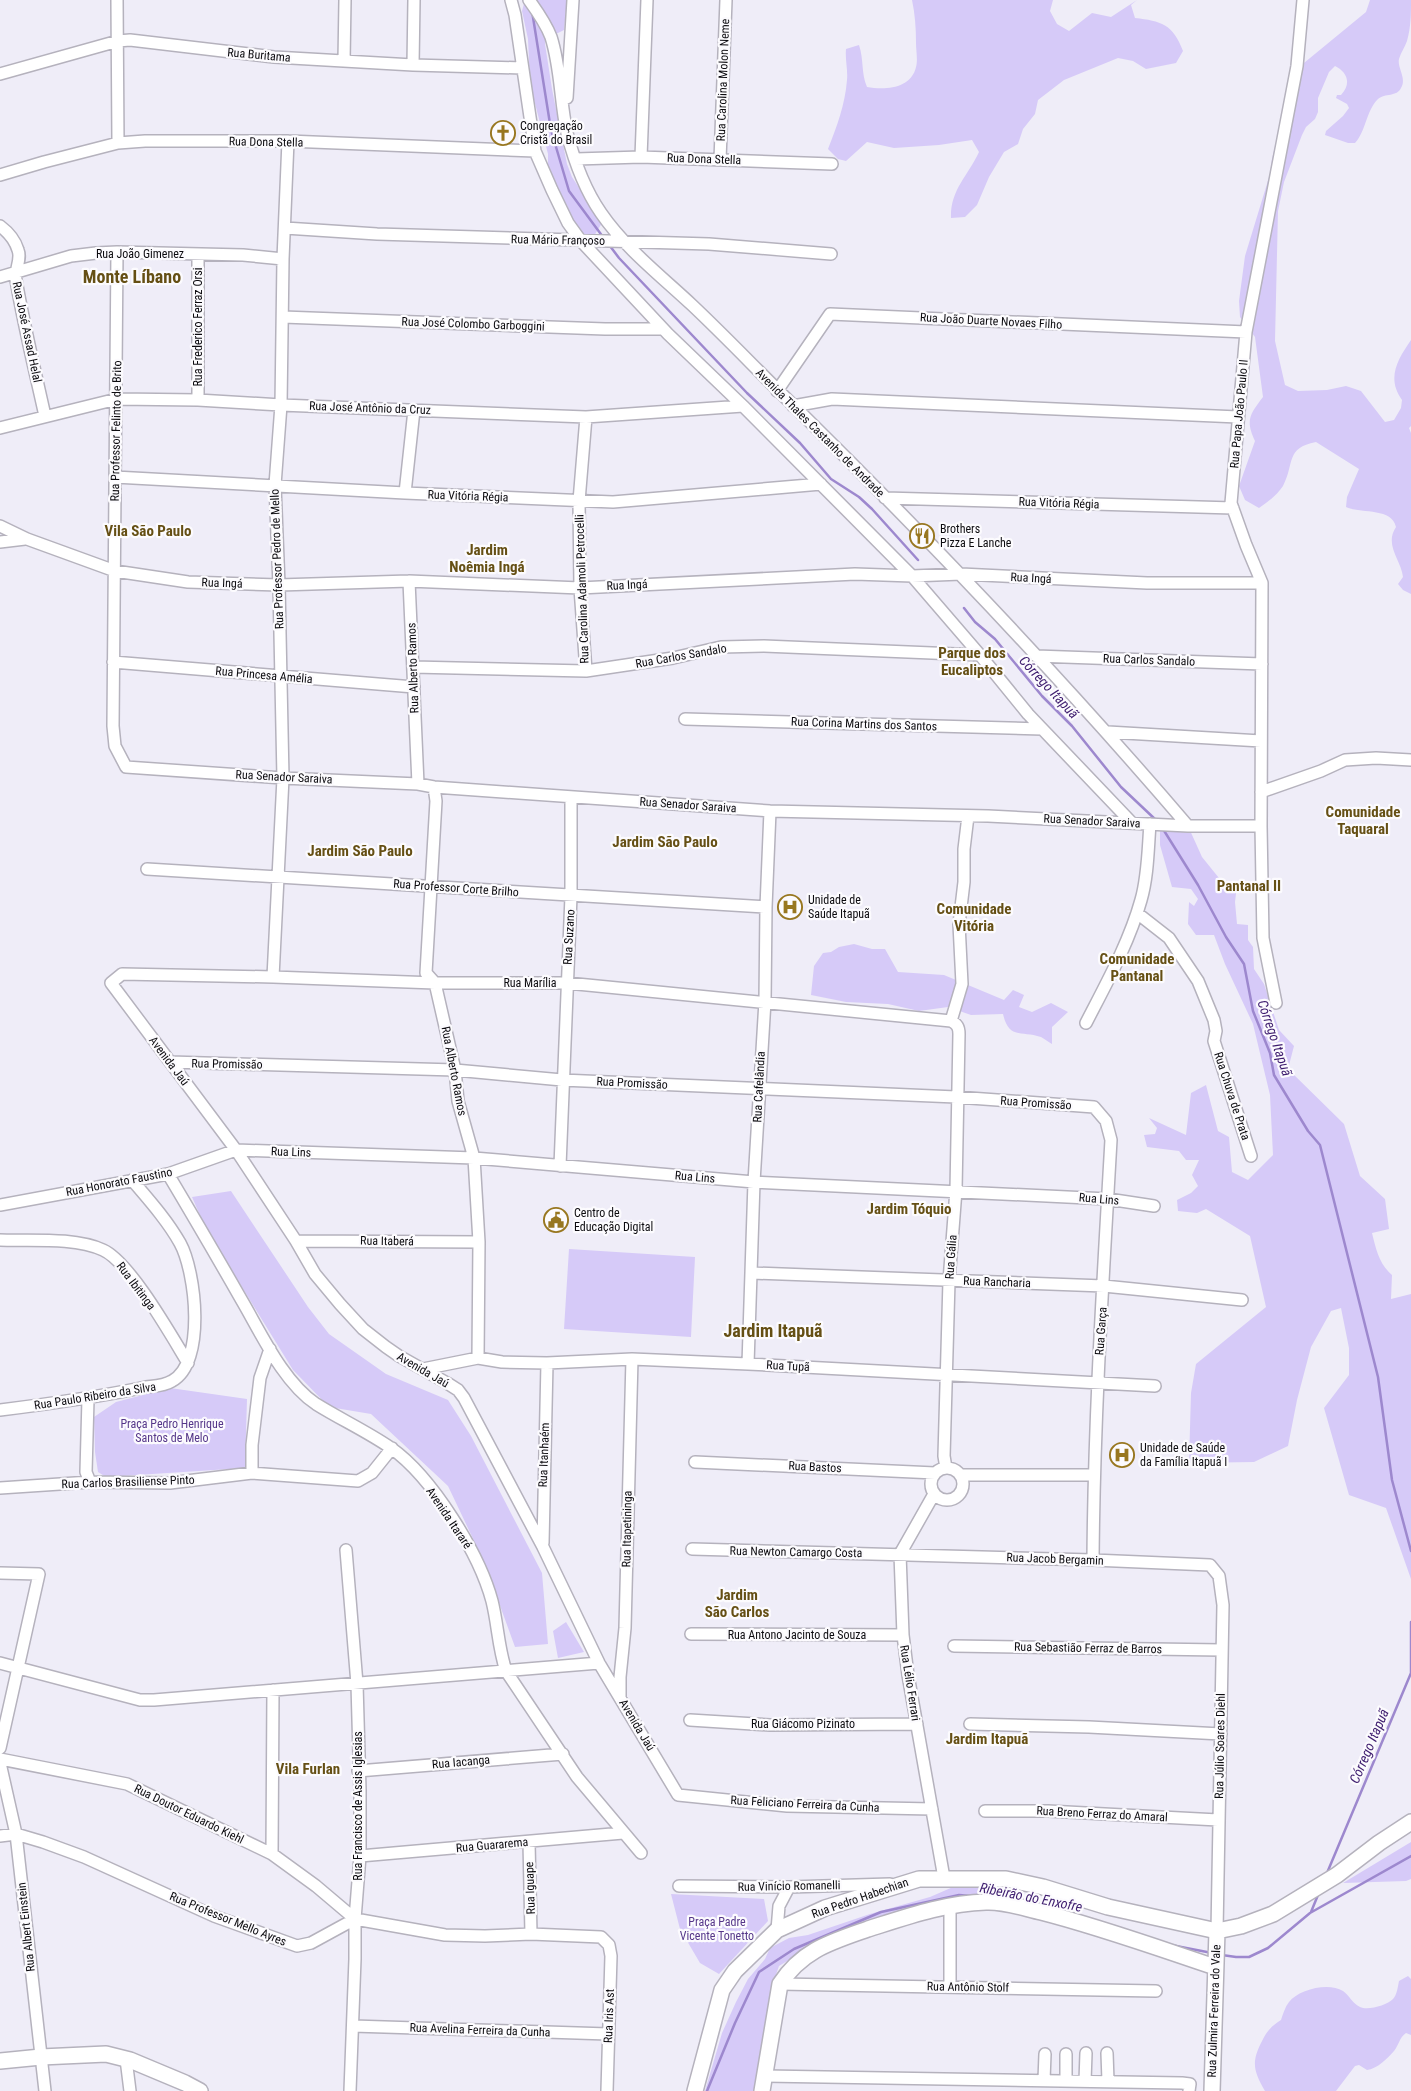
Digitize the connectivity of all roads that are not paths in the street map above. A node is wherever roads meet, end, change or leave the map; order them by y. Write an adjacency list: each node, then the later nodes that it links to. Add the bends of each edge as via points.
1 (117, 0): 10 (street)
2 (345, 0): 11 (street)
3 (414, 0): 12 (street)
4 (511, 0): 13 (street)
5 (529, 0): 15 (street, Avenida Thales Castanho de Andrade, via 550,35 557,58)
6 (573, 0): 15 (street)
7 (647, 0): 19 (street)
8 (726, 0): 21 (street, Rua Carolina Molon Neme)
9 (1303, 0): 36 (street, Rua Papa João Paulo II, via 1297,66)
10 (118, 41): 11 (street, Rua Buritama); 14 (street, Rua Buritama); 17 (street)
11 (344, 61): 12 (street, Rua Buritama)
12 (413, 65): 13 (street, Rua Buritama)
13 (522, 68): 18 (street)
14 (0, 74)
15 (567, 132): 20 (street, Avenida Thales Castanho de Andrade)
16 (288, 141): 17 (street, Rua Dona Stella); 18 (street, Rua Dona Stella); 25 (street, Rua Professor Pedro de Mello)
17 (118, 143): 23 (street, Rua Dona Stella)
18 (535, 151): 27 (street, via 568,223)
19 (641, 157): 20 (street, Rua Dona Stella); 21 (street, Rua Dona Stella)
20 (576, 159): 26 (street, Avenida Thales Castanho de Andrade, via 600,212)
21 (720, 160): 22 (street, Rua Dona Stella)
22 (832, 164)
23 (0, 175)
24 (0, 226): 32 (street, Rua José Assad Helal, via 19,251 19,262)
25 (285, 228): 27 (street, Rua Mário Françoso); 31 (street, Rua Professor Pedro de Mello)
26 (625, 241): 27 (street, Rua Mário Françoso); 30 (street, Rua Mário Françoso); 37 (street, Avenida Thales Castanho de Andrade, via 725,336)
27 (581, 242): 35 (street)
28 (117, 252): 29 (street, Rua João Gimenez); 32 (street, Rua João Gimenez, via 71,256); 38 (street, Rua Professor Felinto de Brito)
29 (198, 254): 31 (street, Rua João Gimenez); 39 (street, Rua Frederico Ferraz Orsi)
30 (831, 254)
31 (283, 259): 34 (street, Rua Professor Pedro de Mello)
32 (14, 272): 33 (street, Rua João Gimenez); 44 (street, Rua José Assad Helal)
33 (0, 276)
34 (282, 317): 35 (street, Rua José Colombo Garboggini); 40 (street, Rua Professor Pedro de Mello)
35 (663, 329): 41 (street)
36 (1246, 332): 37 (street, Rua João Duarte Novaes Filho, via 830,314); 45 (street, Rua Papa João Paulo II)
37 (777, 391): 42 (street, Avenida Thales Castanho de Andrade)
38 (117, 399): 39 (street, Rua José Antônio da Cruz); 44 (street, Rua José Antônio da Cruz); 48 (street, Rua Professor Felinto de Brito)
39 (198, 400): 40 (street, Rua José Antônio da Cruz)
40 (281, 405): 43 (street, Rua José Antônio da Cruz); 50 (street, Rua Professor Pedro de Mello)
41 (743, 406): 46 (street, Rua José Antônio da Cruz); 49 (street)
42 (793, 406): 45 (street, via 832,400); 52 (street, Avenida Thales Castanho de Andrade)
43 (414, 410): 46 (street, Rua José Antônio da Cruz); 51 (street)
44 (45, 416): 47 (street, Rua José Antônio da Cruz)
45 (1238, 417): 54 (street, Rua Papa João Paulo II)
46 (586, 418): 53 (street, Rua Carolina Adamoli Petrocelli)
47 (0, 428)
48 (115, 478): 50 (street, Rua Vitória Régia); 58 (street, Rua Professor Felinto de Brito)
49 (821, 484): 53 (street, Rua Vitória Régia, via 613,502); 60 (street)
50 (275, 485): 51 (street, Rua Vitória Régia); 63 (street, Rua Professor Pedro de Mello)
51 (405, 493): 53 (street, Rua Vitória Régia)
52 (886, 498): 54 (street, Rua Vitória Régia); 59 (street, Avenida Thales Castanho de Andrade)
53 (579, 501): 64 (street, Rua Carolina Adamoli Petrocelli)
54 (1233, 508): 62 (street, Rua Papa João Paulo II)
55 (0, 526): 56 (street, Rua Ingá)
56 (27, 539): 57 (street); 58 (street, Rua Ingá)
57 (0, 542)
58 (115, 571): 63 (street, Rua Ingá, via 188,582); 67 (street, Rua Professor Felinto de Brito)
59 (961, 574): 60 (street, Rua Ingá); 62 (street, Rua Ingá, via 1146,584); 66 (street, Avenida Thales Castanho de Andrade)
60 (912, 576): 64 (street, Rua Ingá, via 855,574); 65 (street)
61 (409, 581): 63 (street, Rua Ingá); 64 (street, Rua Ingá); 69 (street, Rua Alberto Ramos)
62 (1262, 583): 68 (street, Rua Papa João Paulo II)
63 (279, 585): 71 (street, Rua Professor Pedro de Mello)
64 (580, 588): 70 (street, Rua Carolina Adamoli Petrocelli)
65 (980, 654): 70 (street, Rua Carlos Sandalo, via 721,647); 74 (street)
66 (1036, 656): 68 (street, Rua Carlos Sandalo); 75 (street, Avenida Thales Castanho de Andrade)
67 (113, 662): 71 (street, Rua Princesa Amélia); 77 (street, Rua Professor Felinto de Brito, via 114,746)
68 (1262, 664): 76 (street, Rua Papa João Paulo II)
69 (413, 667): 70 (street, Rua Carlos Sandalo); 72 (street, Rua Alberto Ramos)
70 (586, 672)
71 (280, 676): 72 (street, Rua Princesa Amélia); 79 (street, Rua Professor Pedro de Mello)
72 (414, 686): 80 (street, Rua Alberto Ramos)
73 (685, 720): 74 (street, Rua Corina Martins dos Santos)
74 (1042, 729): 86 (street)
75 (1108, 732): 76 (street); 88 (street, Avenida Thales Castanho de Andrade)
76 (1261, 741): 82 (street, Rua Papa João Paulo II)
77 (121, 758): 79 (street, Rua Senador Saraiva, via 126,767)
78 (1411, 760): 82 (street, via 1345,760)
79 (283, 778): 80 (street, Rua Senador Saraiva); 91 (street, Rua Professor Pedro de Mello)
80 (418, 784): 81 (street, Rua Senador Saraiva)
81 (434, 787): 83 (street, Rua Senador Saraiva); 92 (street, Rua Alberto Ramos, via 436,801)
82 (1261, 792): 89 (street, Rua Papa João Paulo II)
83 (571, 798): 84 (street, Rua Senador Saraiva); 93 (street, Rua Suzano)
84 (770, 811): 85 (street, Rua Senador Saraiva); 94 (street, Rua Cafelândia)
85 (968, 816): 86 (street, Rua Senador Saraiva); 102 (street, via 959,924 962,984)
86 (1132, 823): 87 (street, Rua Senador Saraiva)
87 (1150, 824): 88 (street, Rua Senador Saraiva); 95 (street, via 1146,872)
88 (1188, 826): 89 (street, Rua Senador Saraiva)
89 (1261, 826): 101 (street, Rua Papa João Paulo II, via 1263,938)
90 (147, 869): 91 (street, Rua Professor Corte Brilho)
91 (279, 877): 92 (street, Rua Professor Corte Brilho); 96 (street, Rua Professor Pedro de Mello)
92 (430, 886): 93 (street, Rua Professor Corte Brilho); 98 (street, Rua Alberto Ramos, via 426,973)
93 (571, 896): 94 (street, Rua Professor Corte Brilho); 99 (street, Rua Suzano)
94 (766, 907): 100 (street, Rua Cafelândia)
95 (1137, 913): 103 (street); 111 (street, Rua Chuva de Prata, via 1169,938 1198,981 1214,1020 1214,1041)
96 (273, 977): 97 (street, Rua Marília, via 122,974); 98 (street, Rua Marília)
97 (111, 983): 104 (street, Avenida Jaú)
98 (435, 983): 99 (street, Rua Marília); 105 (street, Rua Alberto Ramos)
99 (567, 983): 100 (street, Rua Marília); 106 (street, Rua Suzano)
100 (765, 1001): 102 (street, Rua Marília); 107 (street, Rua Cafelândia)
101 (1276, 1003)
102 (950, 1021): 108 (street, Rua Gália, via 958,1027)
103 (1086, 1023)
104 (170, 1062): 105 (street, Rua Promissão); 110 (street, Avenida Jaú)
105 (455, 1070): 106 (street, Rua Promissão); 112 (street, Rua Alberto Ramos, via 458,1101)
106 (562, 1080): 107 (street, Rua Promissão); 113 (street, Rua Suzano)
107 (758, 1089): 108 (street, Rua Promissão); 116 (street, Rua Cafelândia)
108 (956, 1097): 109 (street, Rua Promissão); 117 (street, Rua Gália)
109 (1094, 1107): 118 (street, Rua Garça, via 1110,1131)
110 (236, 1150): 112 (street, Rua Lins); 114 (street, Rua Honorato Faustino); 122 (street, Avenida Jaú)
111 (1251, 1156)
112 (474, 1158): 113 (street, Rua Lins); 123 (street, Rua Alberto Ramos)
113 (560, 1166): 116 (street, Rua Lins)
114 (168, 1174): 115 (street, Rua Honorato Faustino); 128 (street, Avenida Itararé)
115 (132, 1180): 119 (street, Rua Honorato Faustino); 132 (street, Rua Paulo Ribeiro da Silva, via 160,1214 180,1244 189,1265 195,1332)
116 (754, 1182): 117 (street, Rua Lins); 124 (street, Rua Cafelândia)
117 (956, 1190): 118 (street, Rua Lins); 125 (street, Rua Gália)
118 (1108, 1199): 120 (street, Rua Lins); 126 (street, Rua Garça)
119 (0, 1205)
120 (1154, 1206)
121 (0, 1240): 132 (street, Rua Ibitinga, via 76,1243 104,1250 115,1257 141,1289)
122 (296, 1240): 123 (street, Rua Itaberá); 134 (street, Avenida Jaú, via 315,1274 363,1329)
123 (479, 1242): 129 (street, Rua Alberto Ramos)
124 (752, 1273): 125 (street, Rua Rancharia); 133 (street, Rua Cafelândia)
125 (949, 1280): 126 (street, Rua Rancharia); 135 (street, Rua Gália)
126 (1104, 1286): 127 (street, Rua Rancharia); 136 (street, Rua Garça)
127 (1242, 1300)
128 (270, 1349): 140 (street, Avenida Itararé, via 306,1397); 143 (street, via 260,1378)
129 (478, 1358): 131 (street, Rua Tupã); 134 (street, Rua Tupã)
130 (632, 1359): 131 (street, Rua Tupã); 133 (street, Rua Tupã); 167 (street, Rua Itapetininga, via 625,1628)
131 (547, 1363): 150 (street, Rua Itanhaém)
132 (188, 1364): 138 (street, Rua Paulo Ribeiro da Silva, via 173,1381 163,1385)
133 (748, 1364): 135 (street, Rua Tupã)
134 (423, 1369): 150 (street, Avenida Jaú, via 458,1390 464,1398)
135 (946, 1374): 136 (street, Rua Tupã); 142 (street, Rua Gália)
136 (1097, 1382): 137 (street, Rua Tupã); 146 (street, Rua Garça)
137 (1155, 1386)
138 (88, 1399): 139 (street, Rua Paulo Ribeiro da Silva); 147 (street, via 86,1472)
139 (0, 1410)
140 (392, 1448): 143 (street, Rua Carlos Brasiliense Pinto, via 372,1473 358,1481); 164 (street, Avenida Itararé, via 436,1493 475,1556 492,1602)
141 (695, 1462): 144 (street, Rua Bastos)
142 (946, 1468): 144 (street); 145 (street)
143 (252, 1473): 147 (street, Rua Carlos Brasiliense Pinto, via 170,1483)
144 (935, 1473): 149 (street, via 930,1481)
145 (960, 1475): 146 (street); 149 (street, via 963,1484 956,1498 946,1500)
146 (1094, 1475): 154 (street, Rua Garça)
147 (90, 1482): 148 (street, Rua Carlos Brasiliense Pinto)
148 (0, 1488)
149 (934, 1494): 153 (street)
150 (543, 1547): 161 (street, Avenida Jaú)
151 (692, 1549): 153 (street, Rua Newton Camargo Costa)
152 (346, 1550): 165 (street, Rua Francisco de Assis Iglesias)
153 (900, 1554): 154 (street, Rua Jacob Bergamin); 158 (street, Rua Lélio Ferrari)
154 (1093, 1560): 155 (street, Rua Jacob Bergamin)
155 (1210, 1566): 160 (street, Rua Júlio Soares Diehl, via 1219,1576 1222,1586)
156 (0, 1573): 163 (street, via 39,1574)
157 (691, 1634): 158 (street, Rua Antono Jacinto de Souza)
158 (903, 1635): 169 (street, Rua Lélio Ferrari)
159 (954, 1646): 160 (street, Rua Sebastião Ferraz de Barros)
160 (1221, 1650): 171 (street, Rua Júlio Soares Diehl)
161 (599, 1662): 164 (street); 167 (street, Avenida Jaú)
162 (0, 1663): 163 (street)
163 (18, 1667): 166 (street, via 140,1700); 172 (street)
164 (506, 1671): 165 (street); 173 (street, Avenida Itararé)
165 (357, 1684): 166 (street); 176 (street, Rua Francisco de Assis Iglesias)
166 (273, 1690): 187 (street)
167 (620, 1698): 177 (street, Avenida Jaú)
168 (690, 1720): 169 (street, Rua Giácomo Pizinato, via 770,1725)
169 (916, 1724): 178 (street, Rua Lélio Ferrari)
170 (970, 1724): 171 (street)
171 (1221, 1734): 180 (street, Rua Júlio Soares Diehl)
172 (0, 1748)
173 (563, 1754): 176 (street, Rua Iacanga); 182 (street, Avenida Itararé, via 577,1777)
174 (0, 1759): 187 (street, Rua Doutor Eduardo Kiehl, via 127,1784)
175 (0, 1764): 183 (street, Rua Albert Einstein)
176 (358, 1771): 188 (street, Rua Francisco de Assis Iglesias)
177 (678, 1795): 178 (street, Rua Feliciano Ferreira da Cunha, via 786,1806)
178 (932, 1809): 189 (street, Rua Lélio Ferrari)
179 (986, 1811): 180 (street, Rua Breno Ferraz do Amaral)
180 (1218, 1820): 197 (street, Rua Júlio Soares Diehl)
181 (1411, 1822): 197 (street, via 1337,1875 1272,1914 1241,1926)
182 (623, 1833): 185 (street, Rua Guararema); 186 (street, Avenida Itararé)
183 (16, 1834): 184 (street, Rua Professor Mello Ayres); 194 (street, Rua Professor Mello Ayres, via 84,1857 214,1916 290,1945 311,1943); 207 (street, Rua Albert Einstein)
184 (0, 1836)
185 (529, 1842): 188 (street, Rua Guararema); 196 (street, Rua Iguape)
186 (642, 1853)
187 (272, 1854): 194 (street, Rua Doutor Eduardo Kiehl)
188 (360, 1856): 194 (street, Rua Francisco de Assis Iglesias)
189 (944, 1878): 190 (street, Rua Pedro Habechian); 197 (street, Rua Pedro Habechian, via 1006,1879 1043,1887 1108,1907)
190 (899, 1884): 192 (street, Rua Vinício Romanelli); 195 (street, Rua Pedro Habechian, via 826,1908)
191 (680, 1886): 192 (street, Rua Vinício Romanelli)
192 (789, 1887): 195 (street, via 779,1906)
193 (950, 1905): 197 (street, via 988,1902 1017,1906); 198 (street, via 907,1916 814,1950 789,1971); 199 (street)
194 (355, 1919): 196 (street, via 445,1935); 201 (street, Rua Francisco de Assis Iglesias)
195 (777, 1930): 220 (street, Rua Pedro Habechian, via 735,1972 722,1990)
196 (532, 1934): 202 (street, Rua Iris Ast, via 594,1935 607,1942 611,1956)
197 (1216, 1950): 222 (street, Rua Zulmira Ferreira do Vale)
198 (780, 1984): 199 (street, Rua Antônio Stolf); 213 (street)
199 (950, 1986): 200 (street, Rua Antônio Stolf)
200 (1156, 1991)
201 (353, 2026): 202 (street, Rua Avelina Ferreira da Cunha); 218 (street, Rua Francisco de Assis Iglesias)
202 (608, 2034): 219 (street, Rua Iris Ast)
203 (1086, 2053): 211 (street)
204 (1045, 2054): 214 (street)
205 (1066, 2054): 210 (street)
206 (1107, 2054): 212 (street)
207 (41, 2057): 208 (street, via 106,2054); 209 (street); 215 (street, Rua Albert Einstein)
208 (126, 2059): 216 (street); 217 (street)
209 (0, 2061)
210 (1066, 2081): 211 (street); 214 (street)
211 (1085, 2081): 212 (street)
212 (1108, 2081): 221 (street, via 1182,2082 1190,2084)
213 (763, 2084): 214 (street)
214 (1043, 2085)
215 (45, 2091)
216 (130, 2091)
217 (200, 2091)
218 (350, 2091)
219 (607, 2091)
220 (695, 2091)
221 (1189, 2091)
222 (1212, 2091)

